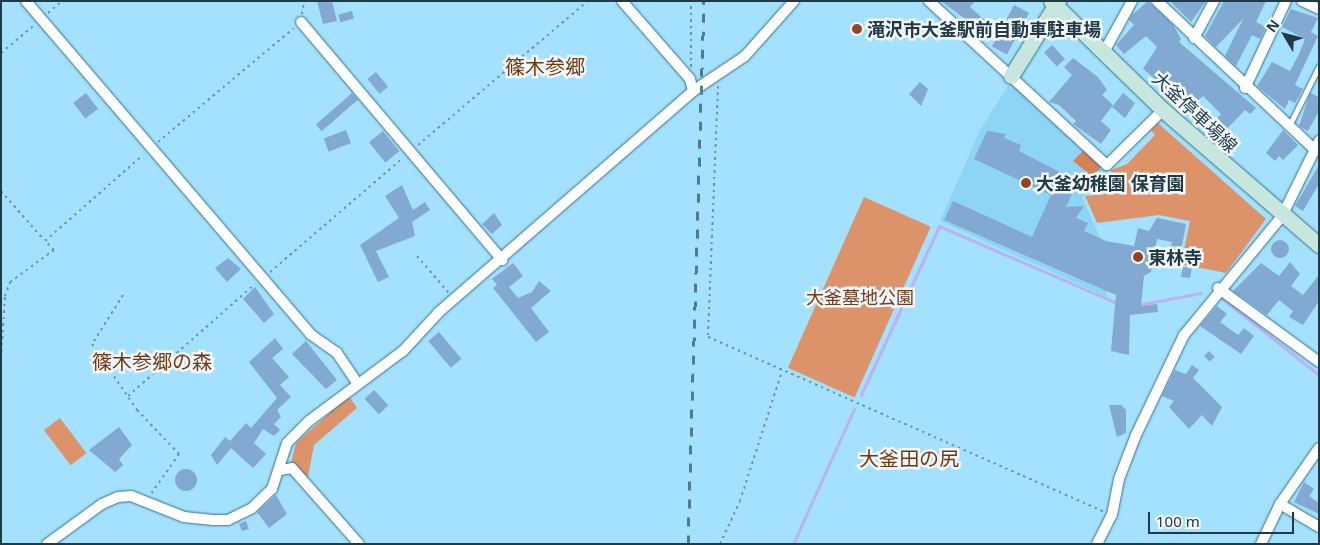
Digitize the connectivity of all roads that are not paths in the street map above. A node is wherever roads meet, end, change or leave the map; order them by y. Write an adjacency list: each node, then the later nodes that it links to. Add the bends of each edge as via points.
1 (26, 1): 27 (street, via 310,334 337,353)
2 (622, 1): 18 (street, via 690,79)
3 (794, 1): 18 (street, via 719,78)
4 (929, 1): 16 (street)
5 (1132, 1): 14 (street)
6 (1157, 1): 13 (street)
7 (1214, 1): 13 (street)
8 (1286, 1): 17 (street)
9 (1302, 1): 11 (street)
10 (1055, 3): 14 (main road, 大釜停車場線); 16 (main road)
11 (1319, 9)
12 (301, 22): 24 (street)
13 (1194, 38): 17 (street)
14 (1104, 52): 19 (main road, 大釜停車場線)
15 (1319, 66): 20 (lane)
16 (1010, 76): 19 (street, via 1107,164)
17 (1245, 88): 20 (street)
18 (693, 91): 24 (street)
19 (1163, 110): 22 (main road, 大釜停車場線)
20 (1289, 127): 21 (street)
21 (1317, 146): 22 (street)
22 (1282, 216): 23 (main road, 大釜停車場線); 25 (street)
23 (1319, 245)
24 (502, 260): 27 (street, via 454,298 403,351)
25 (1218, 288): 26 (street); 32 (street, via 1184,335 1136,435 1118,479 1112,515)
26 (1319, 362)
27 (357, 382): 29 (street, via 296,433 287,444)
28 (1319, 448): 30 (street)
29 (280, 470): 33 (street, via 272,489 251,509 228,520 184,517 131,496 102,504); 34 (street, via 292,468 303,478)
30 (1280, 504): 31 (street); 35 (street)
31 (1319, 527)
32 (1098, 543)
33 (47, 544)
34 (359, 544)
35 (1261, 544)

